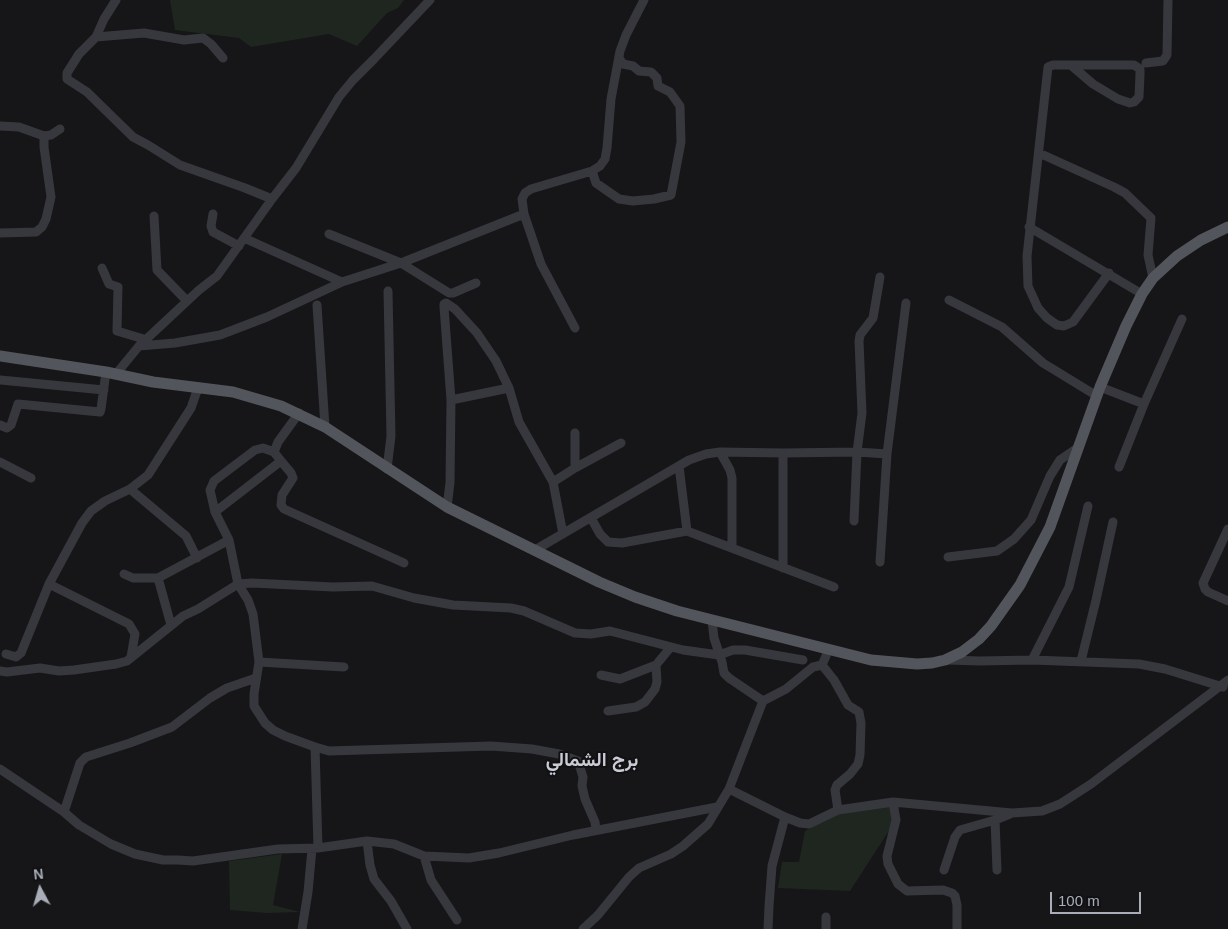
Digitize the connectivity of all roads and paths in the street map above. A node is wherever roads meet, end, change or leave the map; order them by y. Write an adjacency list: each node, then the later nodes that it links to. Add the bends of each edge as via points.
1 (116, 0): 5 (street)
2 (430, 0): 15 (street, via 348,85 296,168)
3 (644, 0): 7 (street, via 626,35)
4 (1168, 0): 8 (street, via 1167,56 1163,61)
5 (96, 37): 6 (street, via 144,33 184,40 203,38); 15 (street, via 79,54 67,73 67,79 87,92 133,137 180,166)
6 (223, 58)
7 (619, 58): 14 (street, via 605,159); 14 (street, via 623,64 651,72 657,78 658,86 670,92 680,106 681,142 671,194 654,199 619,199 596,183)
8 (1146, 63)
9 (1072, 66): 9 (street, via 1118,99 1130,103 1139,97 1138,67); 13 (street, via 1047,68)
10 (0, 126): 12 (street, via 19,127)
11 (60, 128): 12 (street, via 50,136)
12 (44, 136): 21 (street, via 51,197 46,219 36,232)
13 (1039, 153): 19 (street); 28 (street, via 1114,187 1151,218 1148,255)
14 (592, 171): 17 (street, via 531,188 522,199)
15 (272, 199): 23 (street)
16 (213, 214): 23 (street, via 213,232)
17 (524, 214): 24 (street); 38 (street, via 541,264)
18 (154, 216): 34 (street, via 157,270)
19 (1029, 227): 26 (street); 26 (street, via 1028,286 1038,308 1057,325 1073,322)
20 (1228, 227): 28 (main road, via 1177,256)
21 (0, 233)
22 (330, 234): 24 (street)
23 (242, 242): 29 (street); 34 (street, via 217,276)
24 (402, 263): 29 (street); 30 (street, via 449,292)
25 (102, 268): 39 (street, via 109,284 118,287 118,331)
26 (1109, 273): 32 (street)
27 (880, 277): 57 (street, via 874,318 859,341 862,396)
28 (1153, 278): 32 (main road)
29 (342, 282): 39 (street, via 267,318 220,335 175,343)
30 (476, 284)
31 (388, 291): 65 (street, via 390,436)
32 (1142, 294): 46 (main road)
33 (949, 300): 46 (street, via 1002,327 1043,363)
34 (187, 301): 39 (street)
35 (906, 303): 59 (street)
36 (317, 304): 51 (street)
37 (1182, 319): 48 (street)
38 (575, 328)
39 (143, 343): 41 (street)
40 (0, 356): 41 (main road)
41 (111, 373): 43 (main road); 45 (street)
42 (0, 380): 45 (street)
43 (198, 388): 49 (main road, via 233,392); 68 (street, via 191,408 153,468)
44 (509, 388): 47 (street); 47 (street, via 477,333 446,303); 67 (street, via 519,422)
45 (104, 390): 50 (street, via 100,412 20,404 16,406 11,425 7,428)
46 (1099, 392): 48 (street); 54 (main road)
47 (451, 400): 69 (street)
48 (1144, 404): 63 (street)
49 (299, 413): 51 (main road); 55 (street)
50 (0, 425)
51 (325, 427): 65 (main road)
52 (575, 433): 64 (street)
53 (622, 443): 64 (street)
54 (1079, 447): 81 (street, via 1060,460 1031,520 1014,539 997,551); 101 (main road, via 1050,526 1020,585 979,639)
55 (274, 452): 60 (street); 71 (street, via 263,448 255,450 214,481 210,490)
56 (720, 452): 58 (street); 62 (street, via 698,456); 79 (street, via 732,478)
57 (857, 452): 58 (street); 59 (street); 73 (street)
58 (783, 453): 85 (street)
59 (887, 454): 83 (street)
60 (281, 461): 71 (street); 84 (street, via 293,478 282,496 284,509)
61 (0, 462): 66 (street)
62 (678, 466): 72 (street); 76 (street)
63 (1119, 466)
64 (575, 468): 67 (street)
65 (387, 469): 69 (main road)
66 (31, 478)
67 (553, 482): 77 (street)
68 (130, 489): 82 (street, via 186,536); 88 (street, via 91,511 73,536)
69 (447, 506): 80 (main road)
70 (1088, 506): 102 (street, via 1069,586)
71 (215, 512): 78 (street)
72 (591, 518): 76 (street, via 608,542 635,541); 77 (street)
73 (854, 521)
74 (1113, 522): 103 (street)
75 (1228, 529): 91 (street, via 1203,584 1208,592)
76 (687, 531): 79 (street)
77 (563, 534): 80 (street)
78 (229, 540): 82 (street); 89 (street)
79 (732, 548): 85 (street)
80 (535, 550): 92 (main road, via 635,597)
81 (948, 557)
82 (197, 558): 87 (street)
83 (880, 562)
84 (404, 563)
85 (783, 568): 90 (street)
86 (124, 574): 87 (street, via 133,578)
87 (158, 578): 93 (street)
88 (49, 584): 97 (street, via 21,653 16,656); 99 (street, via 129,624 135,634)
89 (238, 584): 93 (street); 95 (street, via 372,586 453,605 511,608 575,633 618,632); 104 (street, via 253,614)
90 (834, 587)
91 (1228, 601)
92 (712, 620): 94 (main road); 98 (street)
93 (171, 625): 99 (street)
94 (806, 643): 96 (main road); 100 (street)
95 (670, 648): 98 (street); 105 (street)
96 (829, 649): 101 (main road, via 896,663); 106 (street)
97 (6, 654)
98 (719, 656): 100 (street, via 733,650 745,650); 114 (street, via 724,673)
99 (131, 657): 108 (street, via 116,664 74,670 40,668)
100 (803, 660): 106 (street)
101 (945, 660): 102 (street)
102 (1032, 660): 103 (street)
103 (1081, 661): 112 (street, via 1152,665)
104 (259, 662): 107 (street); 110 (street)
105 (656, 665): 109 (street, via 620,679); 115 (street, via 655,689 645,702 636,707)
106 (817, 666): 114 (street, via 786,689); 121 (street, via 834,680 848,705 859,712 861,723 858,764 837,785)
107 (344, 667)
108 (0, 672)
109 (601, 675)
110 (256, 678): 116 (street, via 254,706 265,723 273,730); 122 (street, via 227,688 172,727 86,757 80,762)
111 (1228, 680): 112 (street)
112 (1218, 687): 113 (street); 123 (street, via 1060,804 1042,811)
113 (1228, 688)
114 (762, 701): 118 (street)
115 (608, 711)
116 (315, 748): 126 (street, via 344,751 491,746 559,754 578,761 585,799); 128 (street)
117 (0, 769): 122 (street)
118 (729, 789): 120 (street); 124 (street)
119 (893, 802): 121 (street); 123 (street); 139 (street, via 896,820 887,856 898,884 907,891 943,890 952,893 957,905)
120 (717, 807): 126 (street); 136 (street, via 708,824 683,846 639,868 629,877 598,916)
121 (838, 810): 124 (street, via 809,824)
122 (64, 812): 128 (street, via 79,825 116,846 163,860 193,861 266,850)
123 (1012, 813): 125 (street)
124 (785, 817): 137 (street, via 772,866)
125 (995, 820): 130 (street, via 957,833); 131 (street)
126 (596, 830): 129 (street, via 480,856)
127 (367, 841): 128 (street); 129 (street, via 394,844); 135 (street, via 374,879)
128 (315, 849): 134 (street)
129 (424, 856): 133 (street, via 431,880)
130 (944, 870)
131 (997, 870)
132 (826, 917): 138 (street)
133 (457, 920)
134 (302, 929)
135 (406, 929)
136 (583, 929)
137 (768, 929)
138 (826, 929)
139 (957, 929)

